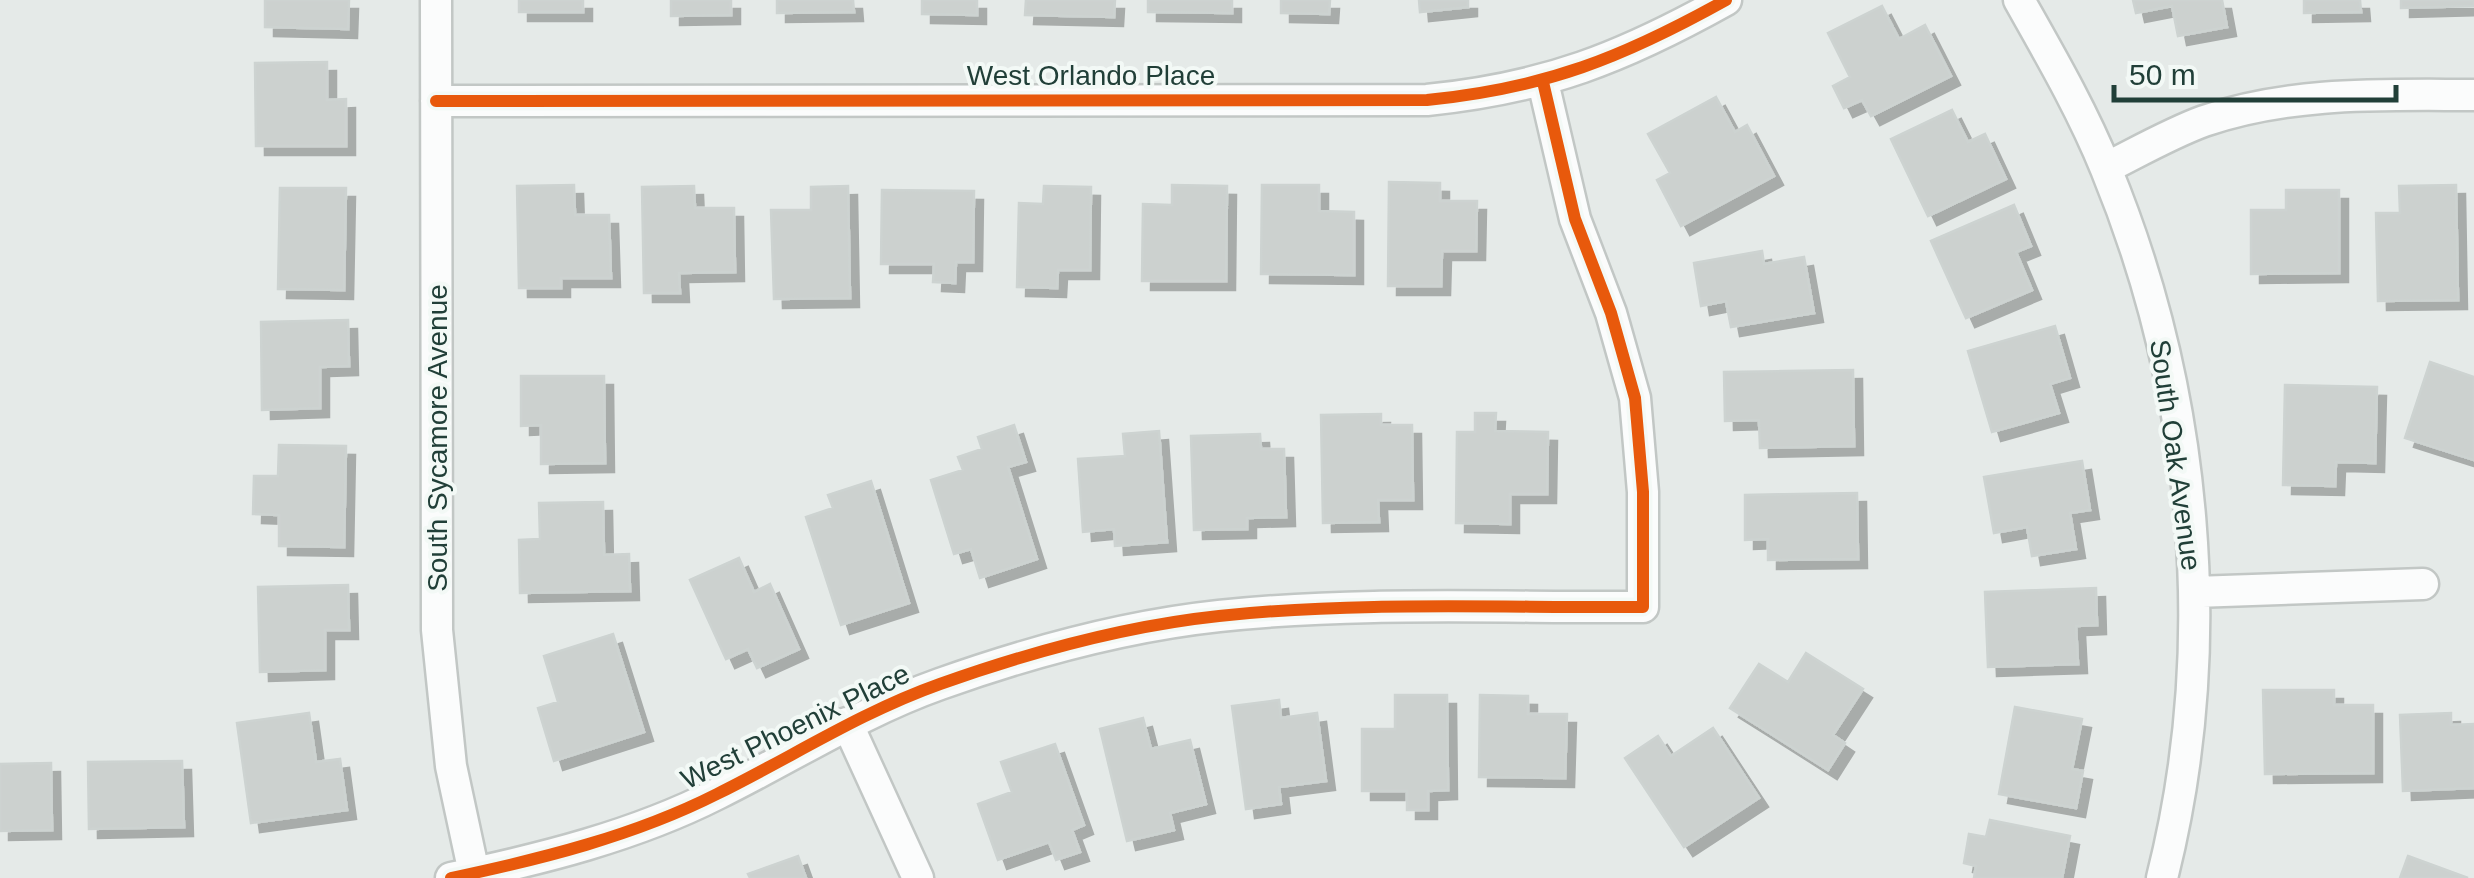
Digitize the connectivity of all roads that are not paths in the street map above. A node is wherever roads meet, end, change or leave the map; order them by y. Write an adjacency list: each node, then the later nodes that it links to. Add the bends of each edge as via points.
1 (436, 0): 6 (street, South Sycamore Avenue)
2 (1726, 0): 4 (street, West Orlando Place, via 1621,54)
3 (2019, 0): 7 (street, South Oak Avenue)
4 (1543, 82): 6 (street, West Orlando Place, via 1426,100); 10 (street, West Phoenix Place, via 1575,219 1636,398 1643,607 1316,608 1217,616 1034,654 938,684)
5 (2474, 95): 7 (street, via 2367,94 2254,108 2203,122)
6 (436, 101): 11 (street, South Sycamore Avenue, via 437,630)
7 (2106, 168): 9 (street, South Oak Avenue, via 2156,317 2174,395)
8 (2423, 584): 9 (street)
9 (2195, 592): 13 (street, South Oak Avenue, via 2189,728)
10 (847, 723): 11 (street, West Phoenix Place, via 715,795 634,829); 12 (street)
11 (462, 876)
12 (918, 878)
13 (2162, 878)

